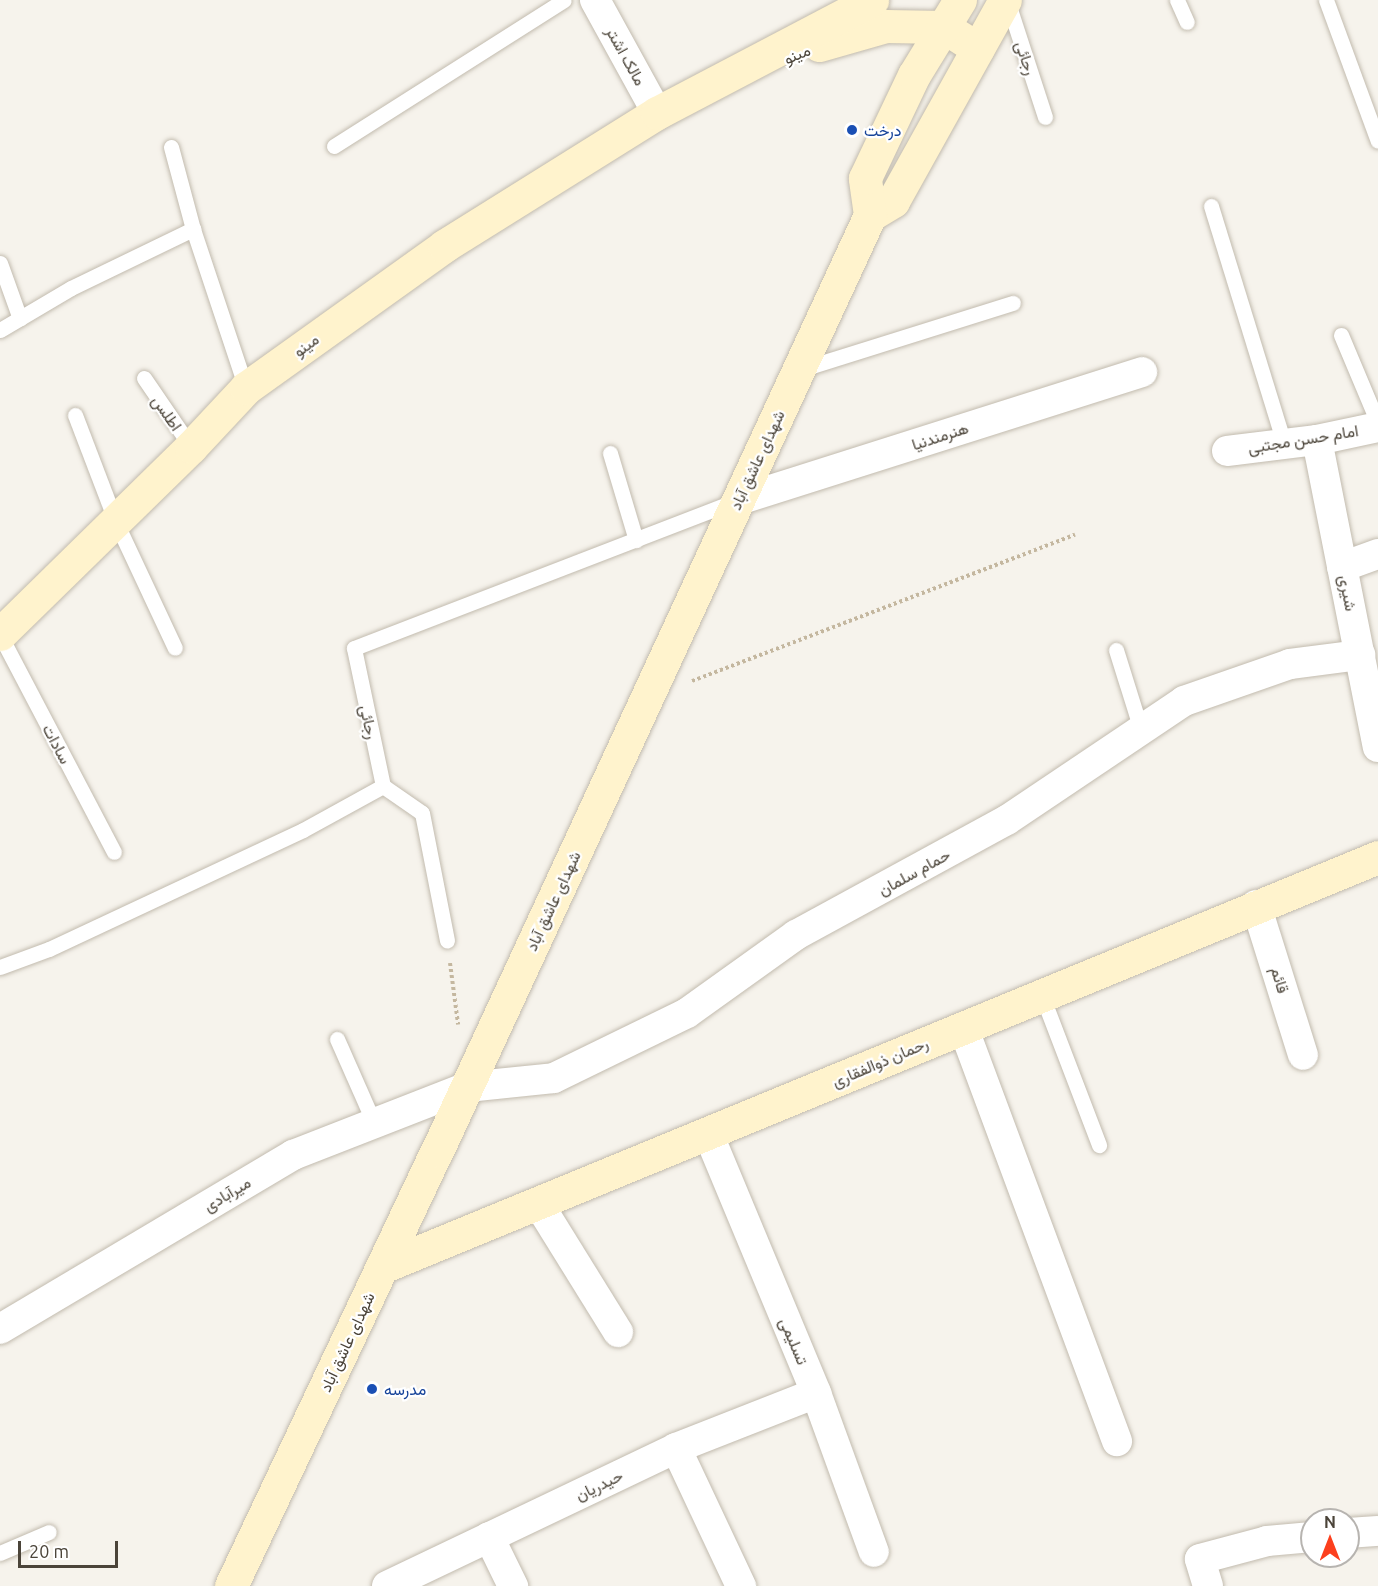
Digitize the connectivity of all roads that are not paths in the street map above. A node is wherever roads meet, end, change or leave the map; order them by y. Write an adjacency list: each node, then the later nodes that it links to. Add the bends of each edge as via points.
1 (564, 0): 13 (lane)
2 (595, 0): 10 (street, مالک اشتر)
3 (872, 0): 10 (street, مینو)
4 (1006, 0): 9 (street); 11 (lane, رجائی)
5 (1177, 0): 8 (lane)
6 (1326, 0): 12 (lane)
7 (952, 13): 9 (street); 10 (street, مینو, via 841,36); 16 (street, via 914,75 865,178)
8 (1187, 22)
9 (978, 49): 16 (street, via 893,201)
10 (657, 113): 26 (street, مینو, via 444,246)
11 (1045, 117)
12 (1378, 141)
13 (334, 146)
14 (171, 147): 17 (lane)
15 (1211, 206): 30 (lane)
16 (870, 215): 23 (street, شهدای عاشق آباد)
17 (193, 229): 20 (lane, via 70,288); 26 (lane)
18 (0, 263): 20 (lane)
19 (1013, 303): 23 (lane)
20 (20, 319): 21 (lane)
21 (0, 330)
22 (1341, 335): 28 (lane)
23 (799, 370): 34 (street, شهدای عاشق آباد)
24 (1142, 372): 34 (street, هنرمندنیا)
25 (144, 378): 31 (lane, اطلس)
26 (246, 388): 31 (street, مینو)
27 (75, 415): 35 (lane)
28 (1378, 425): 29 (street, امام حسن مجتبی)
29 (1317, 440): 30 (street, امام حسن مجتبی); 38 (street, شیری)
30 (1284, 444): 32 (street, امام حسن مجتبی)
31 (191, 447): 35 (street, مینو)
32 (1227, 450)
33 (610, 453): 36 (lane)
34 (739, 500): 36 (lane, رجائی); 55 (street, شهدای عاشق آباد)
35 (116, 520): 39 (street, مینو); 40 (lane)
36 (636, 540): 45 (lane, رجائی, via 354,648)
37 (1378, 554): 38 (street)
38 (1342, 567): 42 (street, شیری)
39 (0, 635): 46 (lane, سادات)
40 (175, 648)
41 (1116, 650): 43 (lane)
42 (1360, 655): 43 (street, حمام سلمان, via 1279,668 1184,701); 44 (street, شیری)
43 (1141, 730): 55 (street, حمام سلمان, via 1007,820 796,935 687,1013 554,1078)
44 (1378, 747)
45 (383, 786): 49 (lane, via 422,813); 50 (lane, via 303,830 49,949)
46 (114, 852)
47 (1378, 856): 48 (street, رحمان ذوالفقاری)
48 (1256, 905): 51 (street, رحمان ذوالفقاری); 54 (street, قائم)
49 (447, 941)
50 (0, 967)
51 (1041, 993): 52 (street, رحمان ذوالفقاری); 58 (lane)
52 (963, 1027): 57 (street, رحمان ذوالفقاری); 64 (street)
53 (337, 1039): 56 (lane)
54 (1303, 1055)
55 (467, 1087): 56 (street, میرآبادی); 60 (street, شهدای عاشق آباد)
56 (374, 1124): 61 (street, میرآبادی, via 293,1155)
57 (708, 1133): 59 (street, رحمان ذوالفقاری); 63 (street, تسلیمی)
58 (1099, 1145)
59 (538, 1203): 60 (street, رحمان ذوالفقاری); 62 (street)
60 (382, 1267): 73 (street, شهدای عاشق آباد)
61 (0, 1329)
62 (618, 1332)
63 (816, 1393): 65 (street, حیدریان); 71 (street, تسلیمی)
64 (1118, 1441)
65 (676, 1448): 69 (street, حیدریان); 76 (street)
66 (1378, 1531): 68 (street)
67 (49, 1532): 72 (lane)
68 (1360, 1532)
69 (489, 1538): 74 (street, حیدریان); 75 (street)
70 (1300, 1538): 77 (street, via 1267,1541 1200,1559)
71 (874, 1552)
72 (0, 1553)
73 (231, 1586)
74 (387, 1586)
75 (513, 1586)
76 (741, 1586)
77 (1208, 1586)

